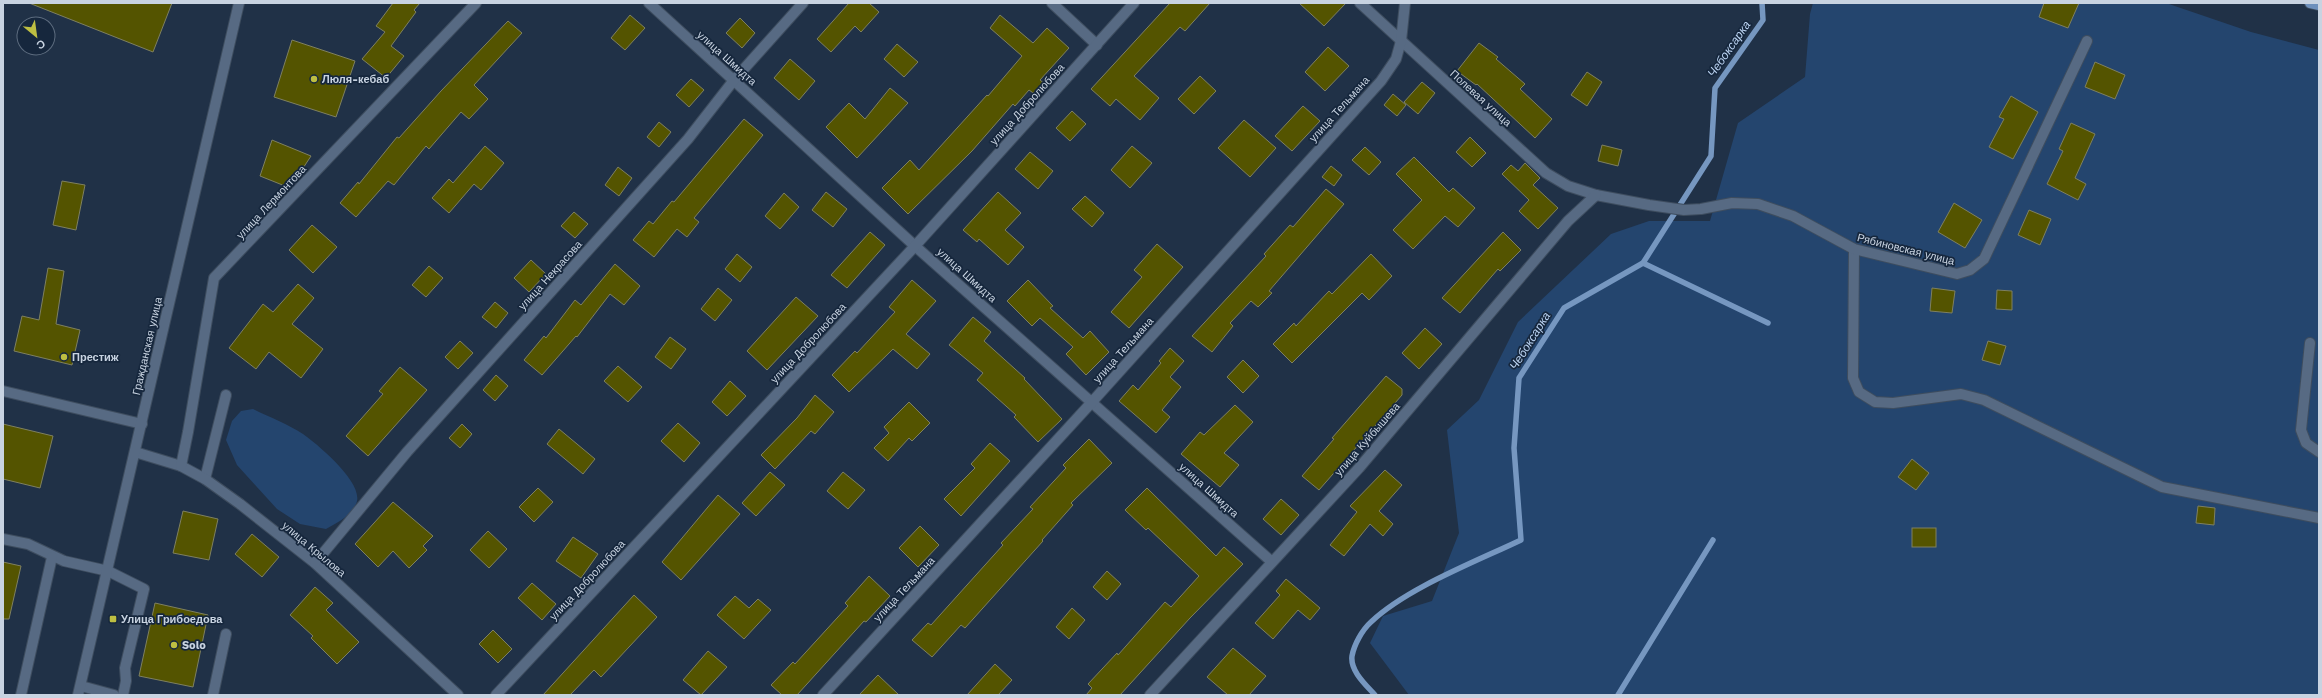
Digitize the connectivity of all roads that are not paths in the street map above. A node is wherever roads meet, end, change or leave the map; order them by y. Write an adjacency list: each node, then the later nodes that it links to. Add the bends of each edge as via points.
1 (239, 3): 23 (street, Гражданская улица)
2 (476, 3): 26 (street, улица Лермонтова, via 214,278)
3 (649, 3): 14 (street, улица Шмидта)
4 (803, 3): 14 (street, улица Некрасова)
5 (1052, 3): 13 (street)
6 (1134, 3): 13 (street, улица Добролюбова)
7 (1360, 3): 11 (street, Полевая улица)
8 (1405, 3): 11 (street, улица Тельмана)
9 (2310, 3): 10 (main road)
10 (2319, 5)
11 (1401, 41): 15 (street, Полевая улица, via 1546,173 1568,186); 22 (street, улица Тельмана, via 1396,59 1381,81)
12 (2087, 41): 18 (street, Рябиновская улица, via 1984,259 1970,270 1957,274)
13 (1097, 45): 17 (street, улица Добролюбова)
14 (734, 80): 17 (street, улица Шмидта); 32 (street, улица Некрасова, via 688,139 407,452)
15 (1596, 195): 16 (street, Полевая улица); 31 (street, улица Куйбышева, via 1568,221 1359,468)
16 (1649, 205): 18 (street, Рябиновская улица, via 1684,210 1732,202 1758,204 1793,216)
17 (915, 246): 22 (street, улица Шмидта); 41 (street, улица Добролюбова)
18 (1854, 249): 28 (street, via 1853,378 1859,392 1875,402 1893,403 1961,394 1984,400 2162,487)
19 (2310, 343): 25 (street, via 2301,430 2306,443)
20 (3, 391): 23 (street)
21 (226, 394): 27 (street)
22 (1092, 402): 31 (street, улица Шмидта); 42 (street, улица Тельмана)
23 (142, 424): 24 (street, Гражданская улица)
24 (135, 452): 26 (street, улица Крылова); 33 (street, Гражданская улица)
25 (2319, 452)
26 (180, 466): 27 (street, улица Крылова)
27 (205, 478): 32 (street, улица Крылова)
28 (2319, 518)
29 (3, 539): 30 (street, via 32,546)
30 (52, 557): 33 (street); 36 (street)
31 (1272, 562): 43 (street, улица Куйбышева)
32 (315, 563): 40 (street, улица Крылова)
33 (108, 571): 35 (street, Гражданская улица); 38 (street, via 144,589 125,668)
34 (226, 634): 39 (street)
35 (79, 691): 37 (street)
36 (21, 695)
37 (114, 695)
38 (123, 695)
39 (213, 695)
40 (458, 695)
41 (496, 695)
42 (823, 695)
43 (1150, 695)

